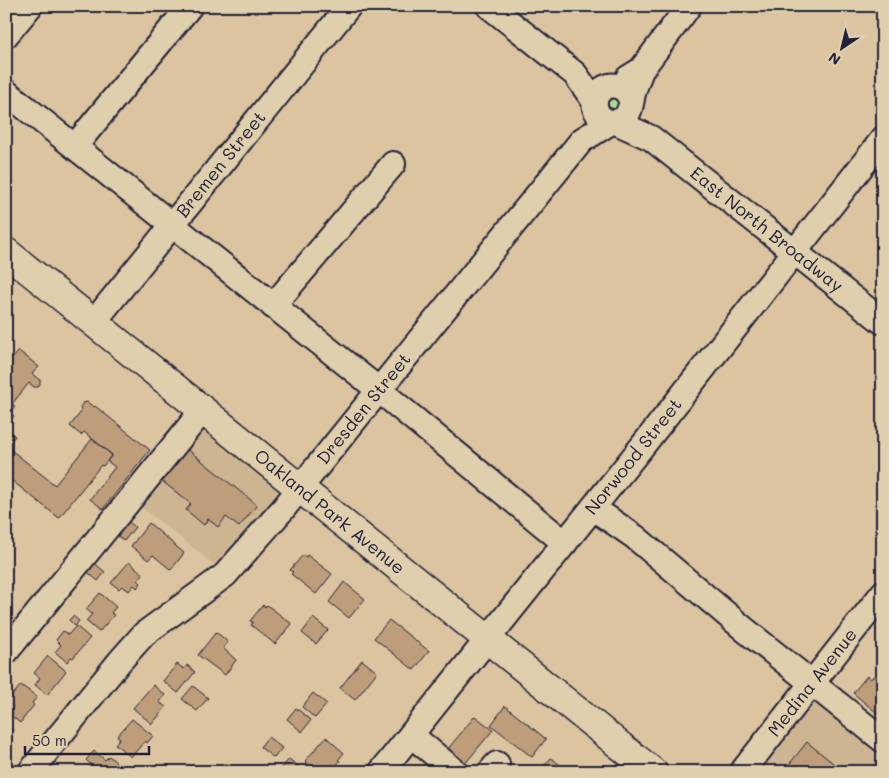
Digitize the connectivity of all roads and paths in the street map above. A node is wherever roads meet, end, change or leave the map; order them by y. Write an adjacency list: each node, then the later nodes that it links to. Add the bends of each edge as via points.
1 (30, 6): 6 (street)
2 (190, 6): 10 (street)
3 (349, 6): 12 (street, Bremen Street)
4 (690, 6): 8 (street, Dresden Street)
5 (502, 10): 8 (street, East North Broadway)
6 (6, 35)
7 (6, 92): 10 (street)
8 (614, 104): 14 (street, East North Broadway, via 651,138); 18 (street, Dresden Street)
9 (883, 140): 14 (street, Norwood Street)
10 (75, 146): 12 (street)
11 (393, 164): 15 (street)
12 (172, 224): 15 (street); 17 (street, Bremen Street)
13 (6, 252): 17 (main road, Oakland Park Avenue)
14 (794, 252): 16 (street, East North Broadway); 21 (street, Norwood Street)
15 (273, 306): 18 (street)
16 (883, 322)
17 (93, 323): 19 (main road, Oakland Park Avenue)
18 (379, 390): 20 (street, Dresden Street); 22 (street)
19 (203, 410): 20 (main road, Oakland Park Avenue); 25 (street)
20 (300, 488): 24 (main road, Oakland Park Avenue); 29 (street, Dresden Street, via 226,575 144,634)
21 (593, 508): 22 (street, Norwood Street); 26 (street, via 635,537)
22 (565, 543): 24 (street, Norwood Street)
23 (883, 593): 26 (street, Medina Avenue)
24 (488, 639): 27 (street, Norwood Street); 32 (main road, Oakland Park Avenue)
25 (6, 652)
26 (811, 683): 28 (street); 33 (street, Medina Avenue)
27 (411, 735): 30 (street, Norwood Street); 31 (street)
28 (883, 740)
29 (30, 772)
30 (381, 772)
31 (456, 772)
32 (652, 772)
33 (742, 772)

